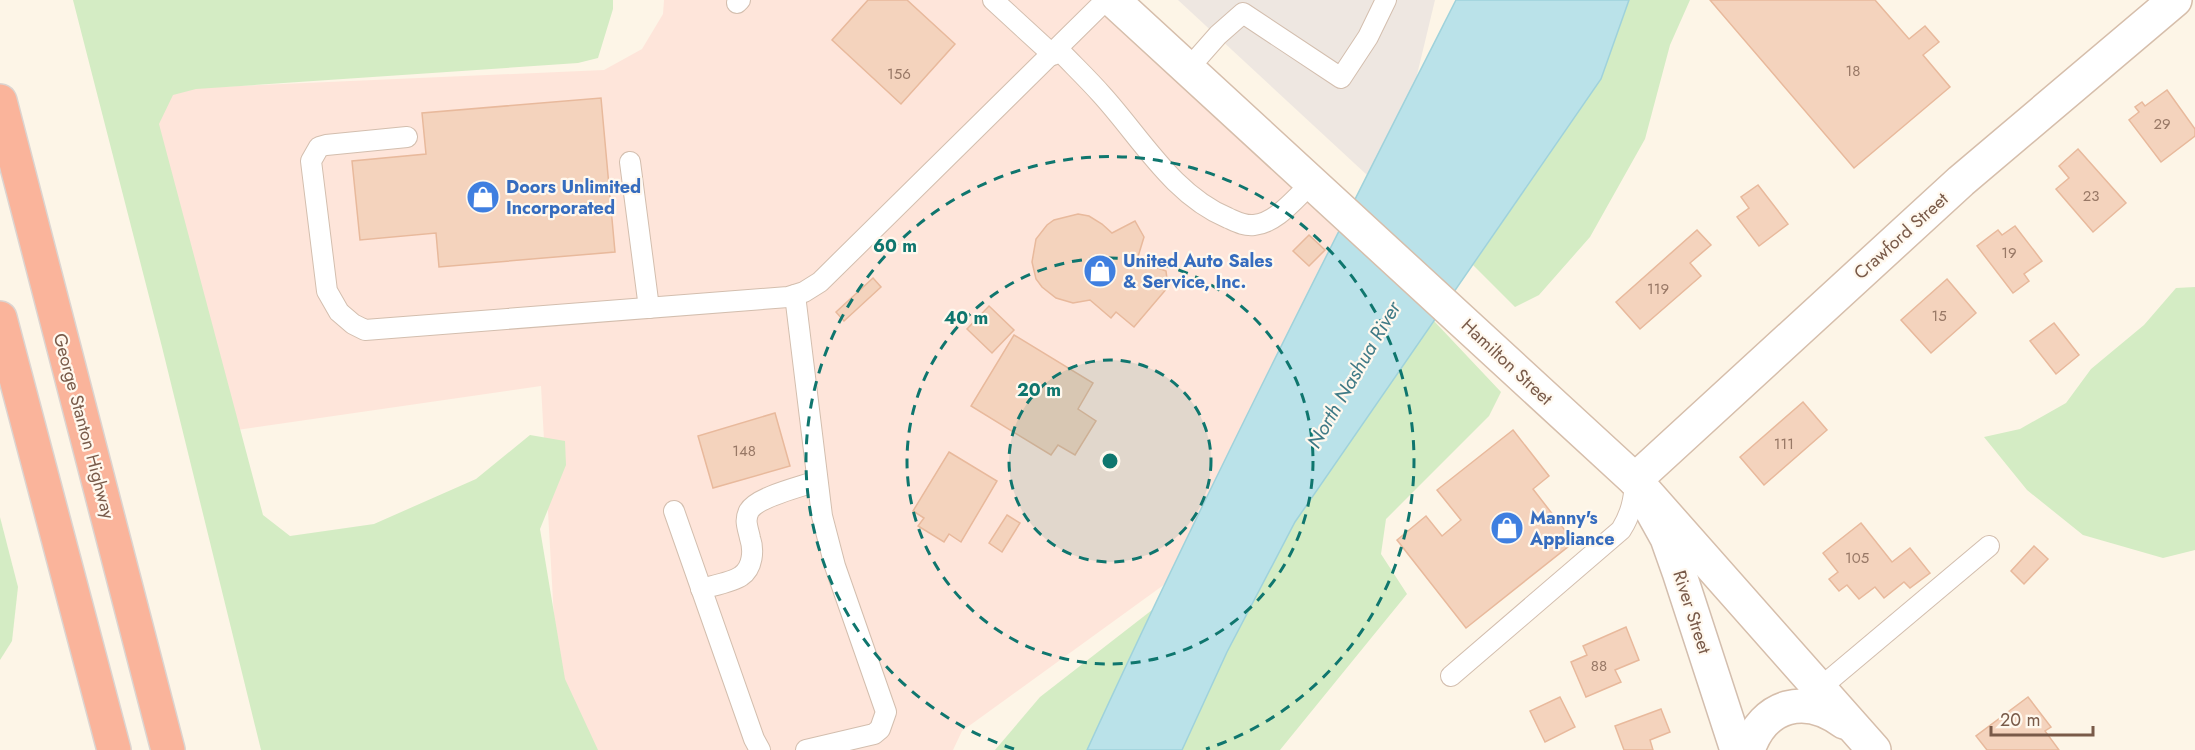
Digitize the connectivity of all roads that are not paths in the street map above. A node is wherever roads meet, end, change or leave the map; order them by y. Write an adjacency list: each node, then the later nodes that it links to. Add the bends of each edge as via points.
1 (993, 0): 6 (lane)
2 (1106, 0): 6 (lane)
3 (1113, 0): 7 (main road, Hamilton Street)
4 (1386, 0): 7 (lane, via 1368,38 1341,78 1243,13)
5 (2175, 0): 15 (main road, Crawford Street, via 1961,181)
6 (1055, 52): 11 (lane, via 1102,94 1177,183 1221,215 1245,225 1271,220); 12 (lane, via 820,282)
7 (1188, 69): 11 (main road, Hamilton Street)
8 (0, 101): 24 (highway, George Stanton Highway)
9 (407, 137): 13 (lane, via 326,145 319,147 311,161 327,291 339,312 353,324 376,330)
10 (630, 162): 13 (lane)
11 (1312, 183): 15 (main road, Hamilton Street)
12 (795, 295): 13 (lane); 16 (lane)
13 (649, 308)
14 (0, 318): 23 (highway)
15 (1635, 480): 20 (lane, via 1630,515 1621,530); 21 (main road, Hamilton Street); 27 (main road, River Street, via 1667,538)
16 (817, 481): 19 (lane, via 758,502 750,510 746,524 753,557 747,568 741,576); 26 (lane, via 835,566 886,712 874,734)
17 (674, 511): 19 (lane)
18 (1989, 546): 21 (lane)
19 (701, 590): 25 (lane)
20 (1450, 676)
21 (1820, 688): 22 (main road, Hamilton Street)
22 (1867, 742): 28 (main road, via 1839,718 1821,709 1790,706 1762,723)
23 (114, 750)
24 (168, 750)
25 (760, 750)
26 (806, 750)
27 (1737, 750)
28 (1748, 750)

